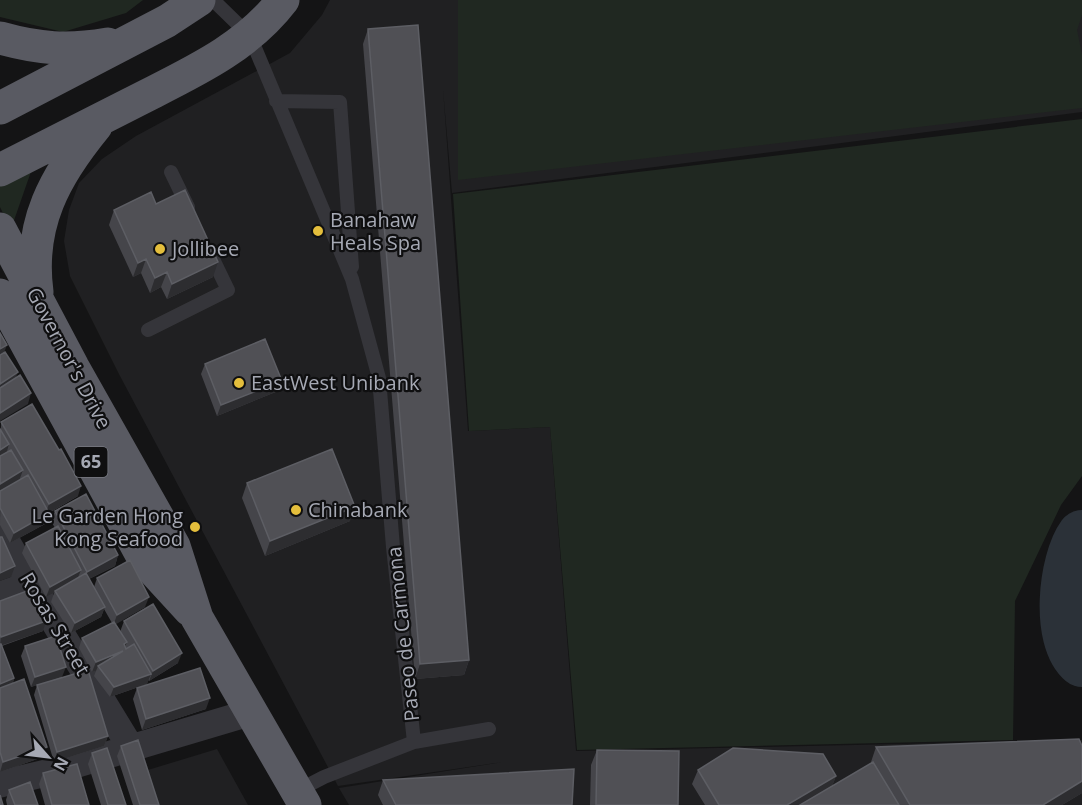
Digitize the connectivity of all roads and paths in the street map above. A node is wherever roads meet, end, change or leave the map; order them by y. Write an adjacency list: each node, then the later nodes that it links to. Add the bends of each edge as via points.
1 (199, 0): 5 (highway)
2 (213, 0): 6 (lane)
3 (283, 0): 6 (highway)
4 (0, 38): 5 (highway, via 63,50)
5 (133, 40): 8 (highway)
6 (255, 49): 7 (lane, Paseo de Carmona); 9 (highway, via 212,62)
7 (276, 101): 15 (lane, Paseo de Carmona); 15 (lane, Paseo de Carmona, via 340,102)
8 (0, 108)
9 (103, 117): 10 (highway); 17 (highway, via 61,172 42,216 35,255)
10 (0, 170)
11 (171, 172): 12 (lane)
12 (192, 215)
13 (0, 230): 17 (highway, Governor's Drive / 65)
14 (202, 236): 18 (lane, via 228,290)
15 (352, 279): 25 (lane, Paseo de Carmona, via 379,378)
16 (0, 295): 22 (highway, Governor's Drive / 65, via 145,561)
17 (38, 300): 22 (highway, Governor's Drive / 65, via 174,546)
18 (148, 330)
19 (0, 530): 20 (street, Rosas Street)
20 (31, 584): 21 (street); 26 (street, Rosas Street)
21 (0, 595)
22 (197, 618): 23 (highway, Governor's Drive / 65)
23 (252, 712): 26 (street); 28 (highway, Governor's Drive / 65)
24 (489, 729): 25 (lane, Paseo de Carmona)
25 (414, 742): 28 (lane, Paseo de Carmona, via 324,777)
26 (131, 748): 27 (street)
27 (1, 782)
28 (301, 798)

